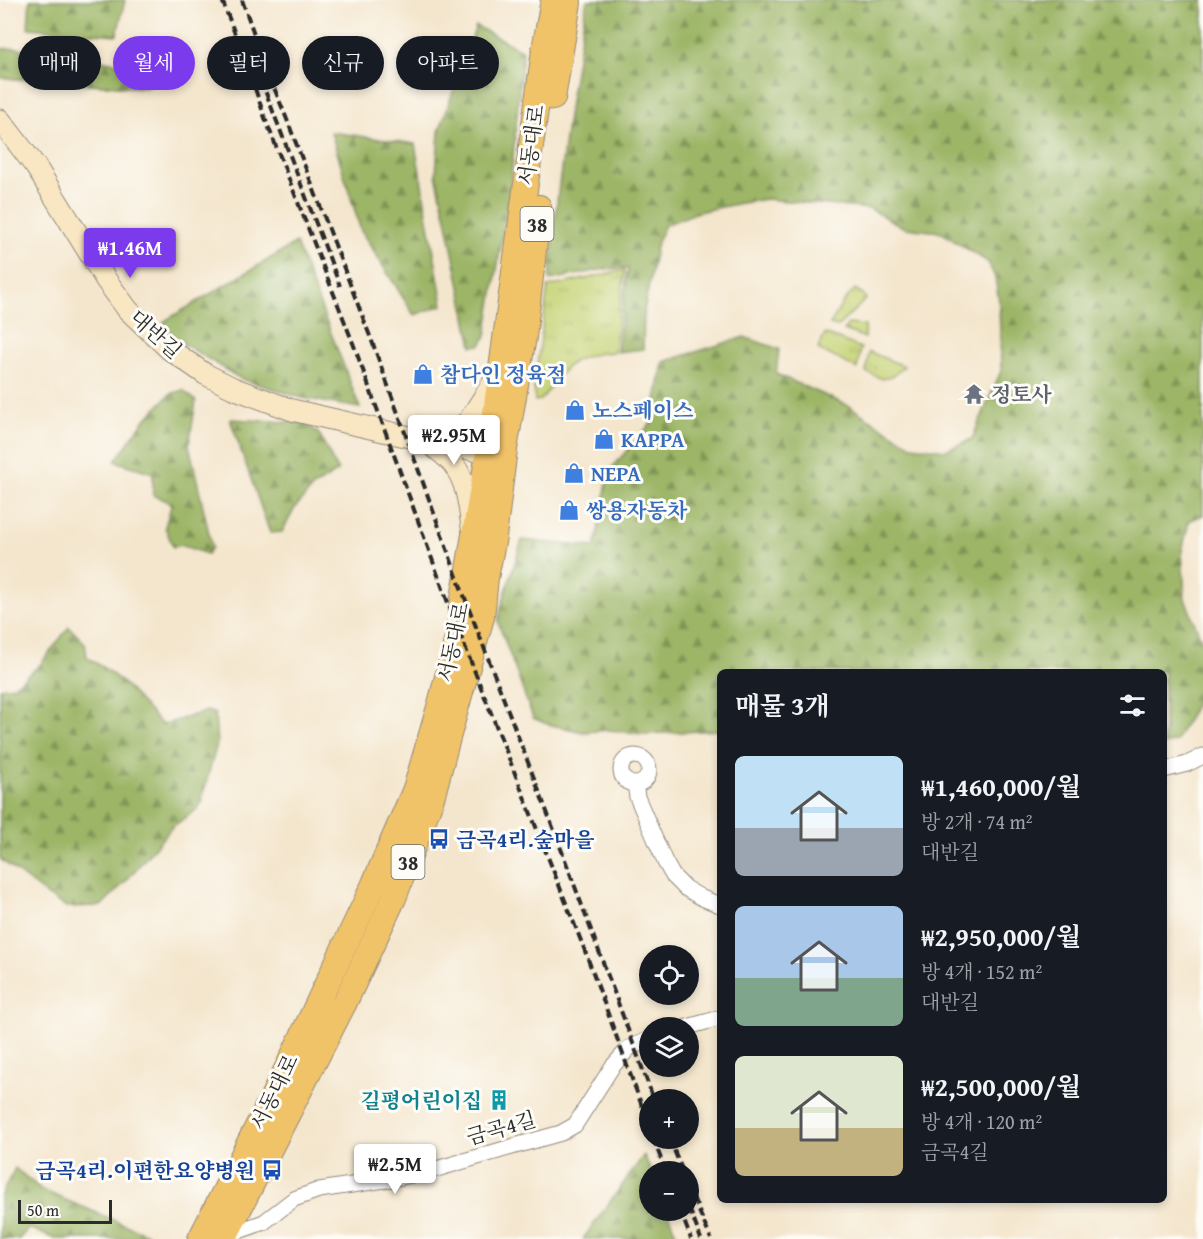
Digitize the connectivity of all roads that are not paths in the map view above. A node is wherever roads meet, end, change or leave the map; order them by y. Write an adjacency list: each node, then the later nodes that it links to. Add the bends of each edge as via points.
1 (553, 0): 4 (main road, 서동대로 / 38)
2 (570, 0): 6 (main road, 서동대로 / 38, via 552,104 524,337)
3 (0, 120): 5 (street, 대반길, via 36,167 128,310 169,350 233,388 292,410 371,420)
4 (499, 374): 5 (street, via 468,422 447,435); 6 (main road, 서동대로 / 38)
5 (428, 438): 6 (street, 대반길); 7 (street, via 461,478 468,496)
6 (497, 451): 7 (main road, 서동대로 / 38); 15 (main road, 서동대로 / 38, via 494,537 482,617 432,798 394,898)
7 (474, 539): 16 (main road, 서동대로 / 38, via 457,638 415,789 286,1070)
8 (1203, 756): 9 (street)
9 (1167, 769)
10 (635, 784): 11 (street, via 637,797 673,876 685,888)
11 (717, 904)
12 (717, 1019): 13 (street)
13 (699, 1024)
14 (639, 1044): 15 (street, 금곡4길, via 629,1048 612,1066 575,1125 561,1133 423,1173 319,1190 294,1199 264,1222)
15 (225, 1238)
16 (201, 1239)

